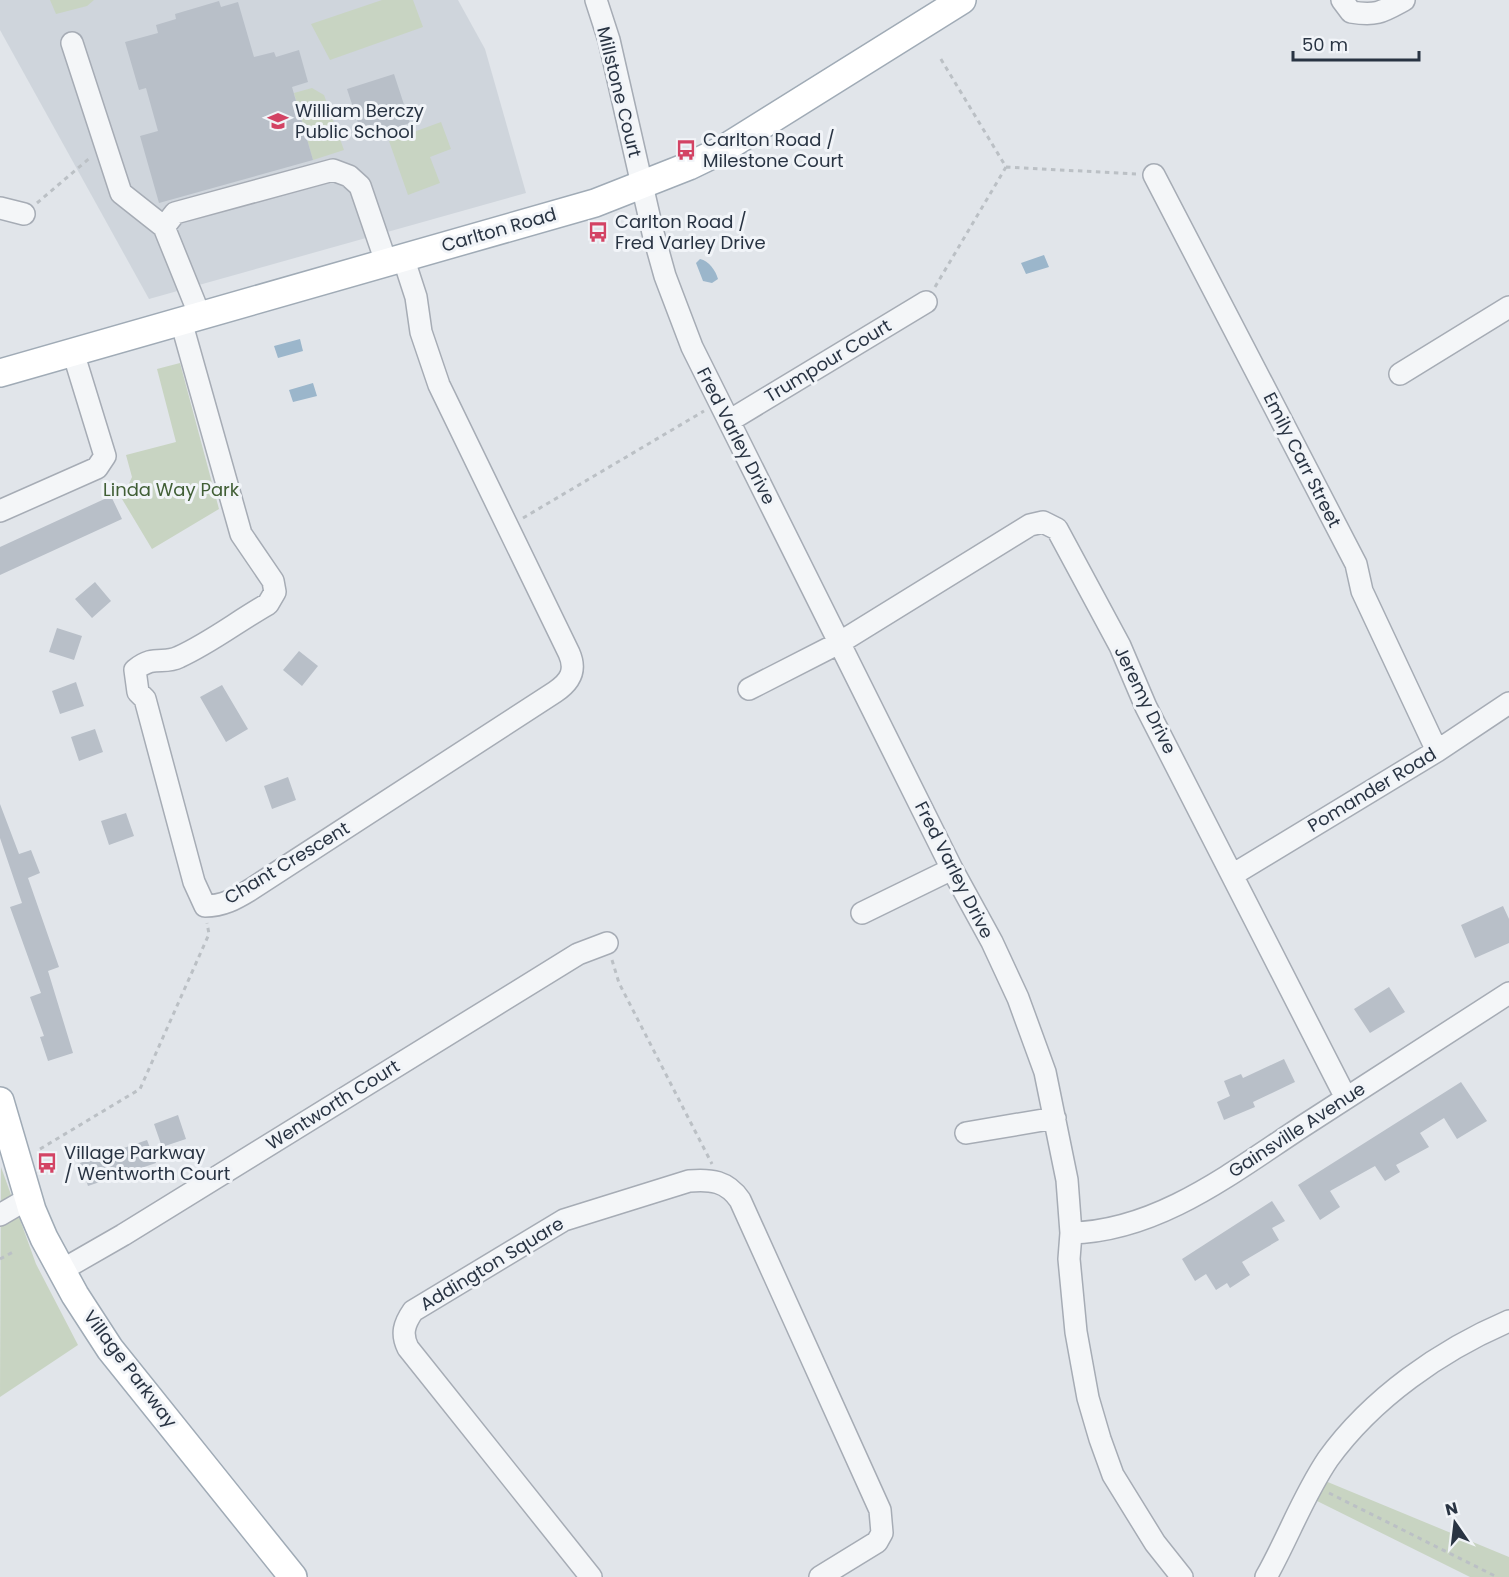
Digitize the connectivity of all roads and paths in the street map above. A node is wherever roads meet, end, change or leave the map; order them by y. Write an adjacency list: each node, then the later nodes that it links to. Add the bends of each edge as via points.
1 (596, 0): 10 (street, Millstone Court)
2 (1342, 0): 3 (street, via 1351,12 1372,15)
3 (1404, 0)
4 (955, 2): 10 (main road, Carlton Road, via 722,150)
5 (72, 43): 7 (street)
6 (939, 56): 8 (path)
7 (105, 145): 12 (path); 13 (street, via 121,194)
8 (1006, 167): 9 (path); 15 (path)
9 (1154, 176): 28 (street, Emily Carr Street, via 1356,564 1362,591)
10 (642, 184): 14 (main road, Carlton Road, via 595,203); 21 (street, Fred Varley Drive, via 665,276 692,347)
11 (0, 208): 12 (street)
12 (24, 214)
13 (164, 227): 14 (street, Chant Crescent, via 175,213 333,170 360,186); 17 (street)
14 (395, 260): 17 (main road, Carlton Road); 24 (street, Chant Crescent, via 416,297 421,332 439,385)
15 (926, 302): 22 (street, Trumpour Court)
16 (1509, 307): 20 (street)
17 (190, 319): 18 (main road, Carlton Road); 31 (street, Chant Crescent, via 240,534 273,581 275,592 268,604 176,659 156,659 135,670 138,692 145,699 194,882)
18 (73, 352): 19 (main road, Carlton Road); 23 (street, via 105,456 97,468)
19 (0, 373)
20 (1400, 374)
21 (720, 402): 22 (street, Fred Varley Drive); 24 (path)
22 (729, 421): 25 (street, Fred Varley Drive)
23 (0, 511)
24 (509, 526): 31 (street, Chant Crescent, via 574,665 566,685 250,890 227,903)
25 (839, 643): 26 (street, Jeremy Drive); 29 (street, Fred Varley Drive); 30 (street, Jeremy Drive, via 1030,525 1043,522 1057,529)
26 (749, 689)
27 (1509, 703): 28 (street, Pomander Road)
28 (1437, 751): 30 (street, Pomander Road)
29 (952, 869): 32 (street); 37 (street, Fred Varley Drive, via 1018,998 1045,1072)
30 (1234, 874): 35 (street, Jeremy Drive)
31 (205, 906): 39 (path, via 209,934 140,1089)
32 (862, 913)
33 (607, 943): 40 (path, via 619,983); 46 (street, Wentworth Court, via 578,954)
34 (1509, 993): 35 (street, Gainsville Avenue)
35 (1346, 1098): 43 (street, Gainsville Avenue, via 1182,1202 1121,1226)
36 (0, 1101): 41 (main road, Village Parkway)
37 (1055, 1118): 38 (street); 43 (street, Fred Varley Drive, via 1067,1180)
38 (966, 1133)
39 (40, 1149)
40 (723, 1184): 50 (street, Addington Square, via 689,1181 564,1220 413,1311 404,1328 408,1348); 51 (street, via 740,1200 880,1510 882,1533 877,1542)
41 (29, 1198): 42 (street); 46 (main road, Village Parkway, via 44,1238)
42 (0, 1215)
43 (1071, 1233): 52 (street, Fred Varley Drive, via 1069,1259 1076,1332 1100,1439 1119,1484 1155,1543)
44 (15, 1251): 45 (path)
45 (0, 1259)
46 (62, 1270): 49 (main road, Village Parkway, via 110,1349)
47 (1509, 1321): 48 (street, via 1432,1361 1408,1380 1351,1434 1328,1460)
48 (1314, 1486): 53 (street, via 1293,1519); 54 (path)
49 (285, 1574)
50 (591, 1577)
51 (820, 1577)
52 (1182, 1577)
53 (1266, 1577)
54 (1497, 1577)

